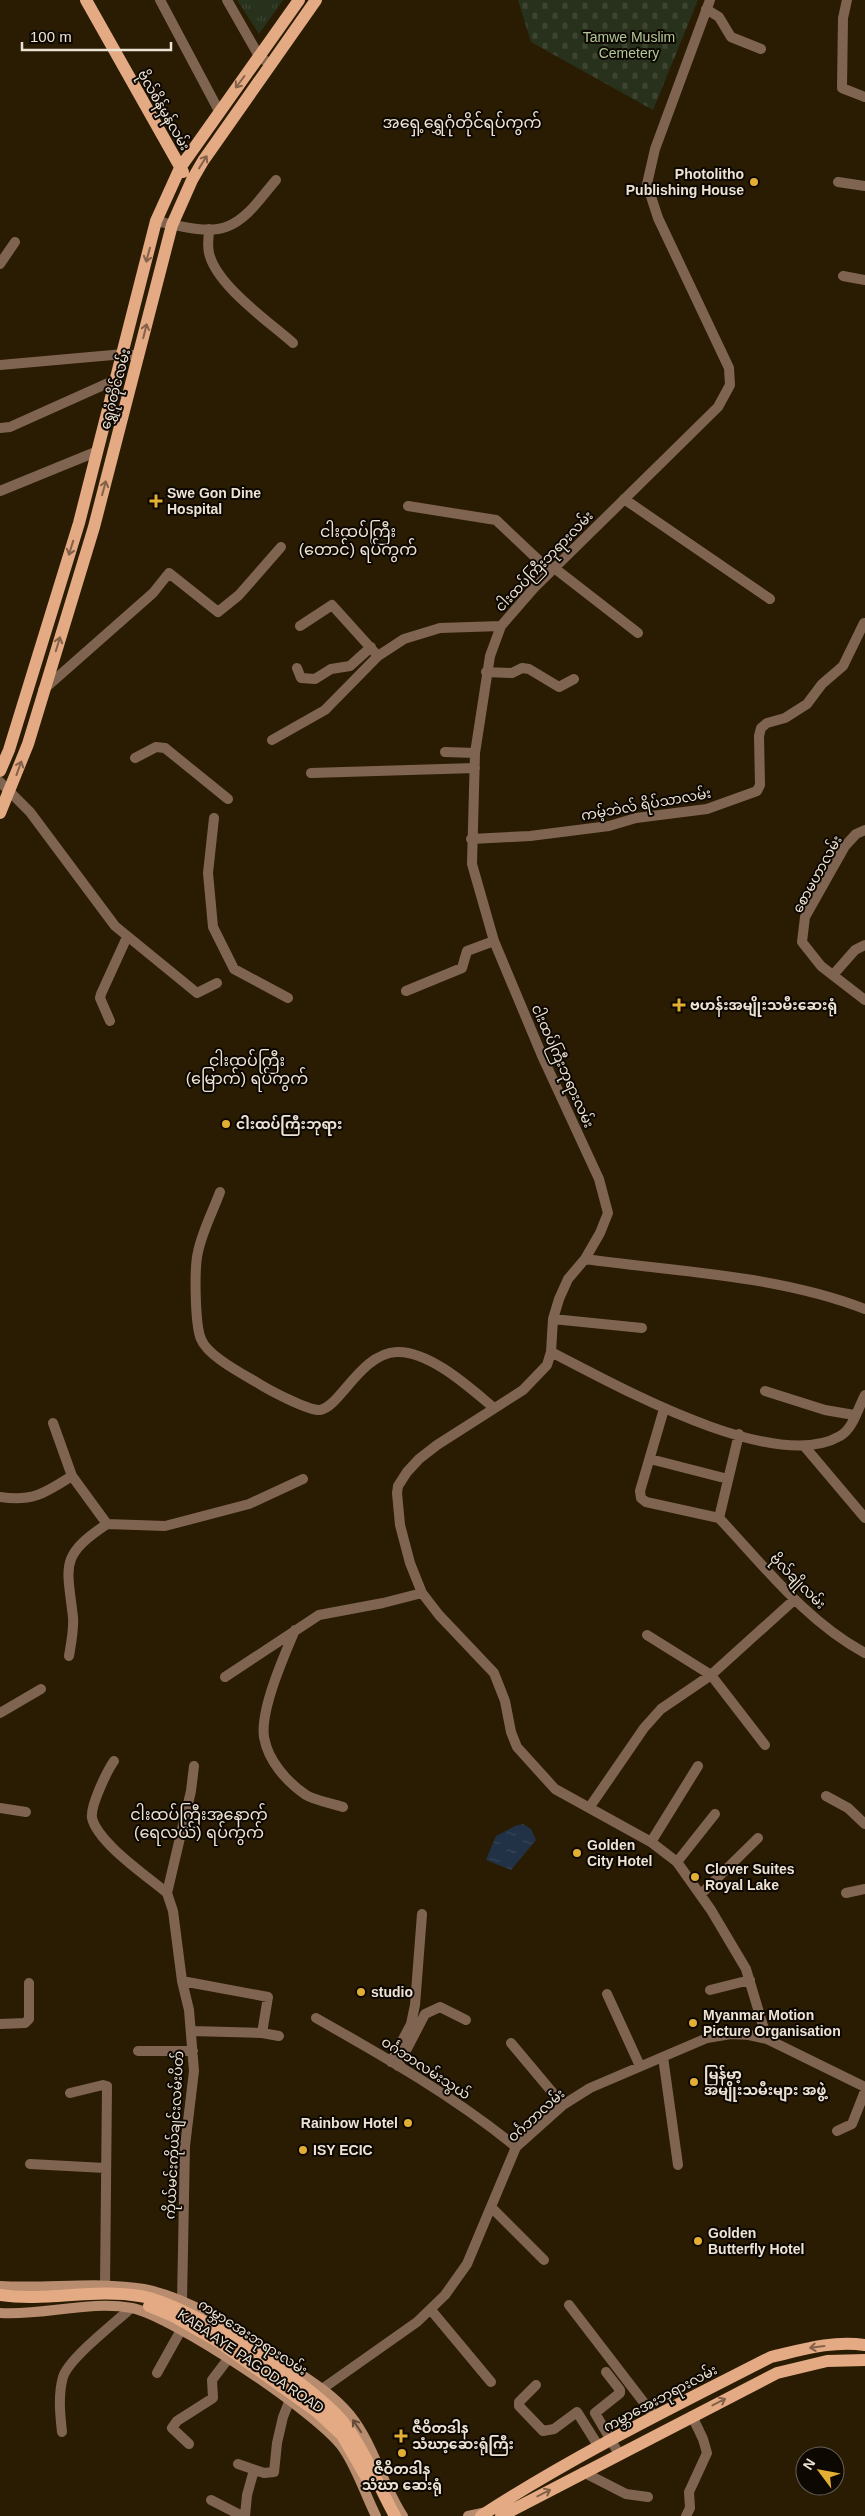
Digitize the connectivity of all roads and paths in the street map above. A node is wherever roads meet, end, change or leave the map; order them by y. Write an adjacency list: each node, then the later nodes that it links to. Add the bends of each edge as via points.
1 (86, 0): 13 (main road, ဗိုလ်စိန်မှန်လမ်း)
2 (160, 0): 12 (street)
3 (227, 0): 9 (street)
4 (298, 0): 9 (main road, ရွှေဂုံတိုင်လမ်း)
5 (316, 0): 10 (main road, ရွှေဂုံတိုင်လမ်း)
6 (847, 0): 11 (street, via 843,18 842,88)
7 (708, 5): 8 (street, via 720,17 731,37); 34 (street, ငါးထပ်ကြီးဘုရားလမ်း, via 655,149 648,184 658,218 729,368 730,385 718,407)
8 (761, 49)
9 (260, 56): 10 (street); 12 (main road, ရွှေဂုံတိုင်လမ်း, one-way to 12)
10 (271, 65): 14 (main road, ရွှေဂုံတိုင်လမ်း, one-way to 10)
11 (865, 97)
12 (219, 110): 13 (main road, ရွှေဂုံတိုင်လမ်း)
13 (180, 168): 14 (main road, ဗိုလ်စိန်မှန်လမ်း); 18 (main road, ရွှေဂုံတိုင်လမ်း)
14 (192, 180): 19 (main road, ရွှေဂုံတိုင်လမ်း)
15 (276, 180): 20 (street, via 243,217 226,228)
16 (838, 182): 17 (street)
17 (865, 186)
18 (156, 221): 19 (street); 26 (main road, ရွှေဂုံတိုင်လမ်း, one-way to 26)
19 (172, 224): 20 (street); 27 (main road, ရွှေဂုံတိုင်လမ်း, one-way to 19)
20 (209, 229): 25 (street, via 208,251 218,271)
21 (15, 242): 22 (street)
22 (0, 264)
23 (843, 276): 24 (street)
24 (865, 280)
25 (293, 343)
26 (124, 354): 27 (street); 28 (street); 29 (main road, ရွှေဂုံတိုင်လမ်း)
27 (139, 356): 30 (main road, ရွှေဂုံတိုင်လမ်း)
28 (0, 365)
29 (117, 379): 30 (main road); 31 (street, via 10,427); 32 (main road, ရွှေဂုံတိုင်လမ်း)
30 (132, 381): 48 (main road, ရွှေဂုံတိုင်လမ်း, one-way to 30, via 94,527)
31 (0, 428)
32 (98, 451): 33 (street); 54 (main road, ရွှေဂုံတိုင်လမ်း, one-way to 54, via 12,741)
33 (0, 491)
34 (624, 499): 37 (street, ငါးထပ်ကြီးဘုရားလမ်း); 38 (street)
35 (408, 506): 37 (street, via 496,520)
36 (281, 547): 48 (street, via 239,595 218,612 169,573 153,593)
37 (551, 569): 41 (street, ငါးထပ်ကြီးဘုရားလမ်း); 42 (street)
38 (770, 599)
39 (864, 623): 62 (street, ကမ့်ဘဲလ် ရိပ်သာလမ်း, via 843,666 822,684 807,704 786,718 761,728 758,791 707,809 636,818 609,826 530,836)
40 (300, 626): 43 (street, via 332,605)
41 (501, 626): 44 (street, via 440,628 404,639); 46 (street, ငါးထပ်ကြီးဘုရားလမ်း)
42 (638, 633)
43 (371, 647): 44 (street); 45 (street, via 350,666 331,669 315,679 301,678)
44 (378, 656): 49 (street, via 325,710)
45 (297, 668)
46 (486, 672): 47 (street, via 512,673 522,668 529,669 559,687); 51 (street, ငါးထပ်ကြီးဘုရားလမ်း)
47 (574, 679)
48 (43, 690): 57 (main road, ရွှေဂုံတိုင်လမ်း, one-way to 48)
49 (272, 740)
50 (445, 752): 51 (street)
51 (475, 752): 53 (street, ငါးထပ်ကြီးဘုရားလမ်း)
52 (135, 758): 58 (street, via 156,747 165,748)
53 (475, 768): 55 (street); 62 (street, ငါးထပ်ကြီးဘုရားလမ်း)
54 (0, 771)
55 (311, 773)
56 (0, 782): 57 (street)
57 (10, 792): 59 (main road, ရွှေဂုံတိုင်လမ်း); 63 (street, via 64,855 108,918)
58 (228, 799)
59 (0, 813)
60 (214, 818): 69 (street, via 208,873 213,927 234,968)
61 (865, 830): 66 (street, စောမဟာလမ်း, via 844,846 805,917 802,942 821,966)
62 (471, 839): 64 (street, ငါးထပ်ကြီးဘုရားလမ်း, via 472,864)
63 (127, 936): 67 (street, via 197,993); 71 (street, via 100,998)
64 (494, 941): 68 (street, via 468,951 462,968); 73 (street, ငါးထပ်ကြီးဘုရားလမ်း, via 606,1200 608,1213 605,1223)
65 (865, 945): 66 (street, via 855,950)
66 (833, 975): 70 (street, စောမဟာလမ်း)
67 (217, 983)
68 (406, 991)
69 (288, 998)
70 (865, 1000)
71 (110, 1021)
72 (220, 1192): 80 (street, via 197,1254 196,1308 201,1340 210,1352 267,1389 315,1410 327,1407 370,1361 396,1352 421,1358 447,1372)
73 (585, 1259): 74 (street, via 789,1287 843,1300); 75 (street, ငါးထပ်ကြီးဘုရားလမ်း, via 568,1279)
74 (865, 1309)
75 (553, 1319): 76 (street); 77 (street, ငါးထပ်ကြီးဘုရားလမ်း)
76 (642, 1328)
77 (551, 1352): 80 (street, ငါးထပ်ကြီးဘုရားလမ်း, via 539,1376); 81 (street)
78 (765, 1391): 82 (street, via 825,1410)
79 (865, 1395): 82 (street)
80 (494, 1408): 94 (street, ငါးထပ်ကြီးဘုရားလမ်း, via 419,1459 398,1486 400,1525)
81 (664, 1409): 84 (street, via 716,1429); 86 (street)
82 (854, 1415): 85 (street, via 850,1427 841,1436)
83 (53, 1423): 87 (street)
84 (739, 1434): 85 (street); 89 (street)
85 (805, 1447): 92 (street)
86 (650, 1459): 89 (street); 91 (street, via 640,1491 641,1498 646,1502)
87 (72, 1476): 90 (street, via 41,1496 16,1500); 93 (street)
88 (303, 1479): 93 (street, via 249,1504 166,1526)
89 (728, 1479): 91 (street)
90 (0, 1498)
91 (719, 1518): 95 (street, ဗိုလ်ချိုလမ်း)
92 (865, 1518)
93 (107, 1524): 99 (street, via 83,1540 70,1559 67,1580 73,1620)
94 (422, 1593): 96 (street, via 319,1615); 111 (street, ငါးထပ်ကြီးဘုရားလမ်း, via 494,1673 505,1701 511,1733 526,1758 555,1789)
95 (794, 1600): 98 (street, ဗိုလ်ချိုလမ်း, via 840,1640); 100 (street)
96 (295, 1630): 101 (street); 109 (street, via 277,1670 264,1736 271,1759 288,1780 308,1796)
97 (647, 1635): 100 (street)
98 (865, 1653)
99 (70, 1656)
100 (710, 1674): 104 (street); 111 (street, via 662,1709 644,1728)
101 (225, 1677)
102 (41, 1689): 103 (street)
103 (0, 1713)
104 (765, 1745)
105 (114, 1761): 119 (street, via 94,1805 92,1819 106,1840)
106 (194, 1766): 119 (street, ကိုယ်မင်းကိုယ်ချင်းလမ်းပိတ်)
107 (698, 1766): 116 (street)
108 (826, 1796): 114 (street, via 848,1808)
109 (343, 1806)
110 (0, 1808): 112 (street)
111 (589, 1808): 116 (street, ငါးထပ်ကြီးဘုရားလမ်း)
112 (26, 1812)
113 (715, 1814): 117 (street)
114 (865, 1824)
115 (758, 1838): 121 (street)
116 (651, 1842): 117 (street, ငါးထပ်ကြီးဘုရားလမ်း)
117 (677, 1862): 121 (street, ငါးထပ်ကြီးဘုရားလမ်း)
118 (865, 1889): 120 (street)
119 (167, 1893): 124 (street, ကိုယ်မင်းကိုယ်ချင်းလမ်းပိတ်, via 173,1911)
120 (846, 1893)
121 (701, 1894): 123 (street, ငါးထပ်ကြီးဘုရားလမ်း)
122 (422, 1914): 139 (street, via 415,2005)
123 (750, 1980): 126 (street); 134 (street, ငါးထပ်ကြီးဘုရားလမ်း)
124 (182, 1981): 131 (street, ကိုယ်မင်းကိုယ်ချင်းလမ်းပိတ်); 132 (street, via 268,1997)
125 (29, 1983): 130 (street, via 29,2019 26,2023)
126 (710, 1990)
127 (607, 1994): 140 (street)
128 (316, 2018): 139 (street, ဝင်္ဂဘာလမ်းသွယ်)
129 (466, 2020): 139 (street, via 440,2007 425,2014)
130 (0, 2024)
131 (191, 2031): 132 (street); 137 (street, ကိုယ်မင်းကိုယ်ချင်းလမ်းပိတ်)
132 (262, 2033): 133 (street)
133 (279, 2036)
134 (767, 2039): 138 (street, ဝင်္ဂဘာလမ်း, via 749,2035 715,2037); 141 (street, ဝင်္ဂဘာလမ်း)
135 (511, 2042): 144 (street)
136 (138, 2051): 137 (street)
137 (193, 2051): 155 (street, ကိုယ်မင်းကိုယ်ချင်းလမ်းပိတ်, via 194,2071 185,2146)
138 (663, 2057): 140 (street, ဝင်္ဂဘာလမ်း); 148 (street)
139 (395, 2064): 146 (street, ဝင်္ဂဘာလမ်းသွယ်)
140 (640, 2066): 144 (street, ဝင်္ဂဘာလမ်း, via 590,2088)
141 (865, 2087)
142 (865, 2091): 145 (street, via 852,2124)
143 (70, 2092): 149 (street, via 107,2086)
144 (563, 2105): 146 (street, ဝင်္ဂဘာလမ်း)
145 (837, 2131)
146 (516, 2147): 150 (street, ဝင်္ဂဘာလမ်း)
147 (30, 2164): 149 (street)
148 (678, 2165)
149 (105, 2168): 153 (street)
150 (491, 2207): 151 (street); 160 (street, ဝင်္ဂဘာလမ်း, via 467,2264)
151 (544, 2260)
152 (0, 2286): 153 (main road, KABA AYE PAGODA ROAD)
153 (105, 2286): 155 (main road, KABA AYE PAGODA ROAD, via 145,2290); 158 (main road)
154 (0, 2296): 189 (main road, ကမ္ဘာအေးဘုရားလမ်း, via 92,2293 141,2296 165,2302 203,2321 297,2382 342,2422 368,2463)
155 (182, 2301): 170 (main road, KABA AYE PAGODA ROAD, via 231,2328)
156 (0, 2305): 188 (main road, ကမ္ဘာအေးဘုရားလမ်း, via 118,2301 161,2310 196,2328 254,2364 334,2427 353,2453)
157 (569, 2305): 173 (street)
158 (103, 2306): 159 (main road, KABA AYE PAGODA ROAD); 161 (main road, KABA AYE PAGODA ROAD)
159 (131, 2308): 162 (main road, KABA AYE PAGODA ROAD, via 159,2317); 174 (street, via 72,2362 63,2377 59,2406)
160 (431, 2310): 168 (street); 170 (street, ဝင်္ဂဘာလမ်း)
161 (0, 2313)
162 (181, 2330): 164 (main road, KABA AYE PAGODA ROAD); 167 (street)
163 (865, 2345): 173 (main road, ကမ္ဘာအေးဘုရားလမ်း, one-way to 173, via 834,2345 771,2357)
164 (228, 2359): 171 (main road, KABA AYE PAGODA ROAD); 176 (street, via 212,2380 212,2398 176,2421 172,2428)
165 (865, 2360): 172 (main road, one-way to 165, via 777,2373 828,2361)
166 (606, 2372): 175 (street, via 620,2393 595,2413)
167 (157, 2373)
168 (491, 2382)
169 (536, 2386): 177 (street, via 519,2406 543,2431 554,2429 577,2412)
170 (322, 2390): 190 (main road, KABA AYE PAGODA ROAD, one-way to 170, via 364,2436 349,2414)
171 (289, 2402): 180 (street, via 282,2418 275,2469 272,2474); 187 (main road, KABA AYE PAGODA ROAD, via 324,2428 343,2448)
172 (692, 2416): 178 (main road); 193 (street, via 706,2453 689,2492 690,2508)
173 (655, 2417): 175 (main road, ကမ္ဘာအေးဘုရားလမ်း)
174 (62, 2432)
175 (612, 2440): 177 (main road, ကမ္ဘာအေးဘုရားလမ်း); 178 (street)
176 (189, 2444)
177 (599, 2447): 184 (main road, ကမ္ဘာအေးဘုရားလမ်း, via 509,2496)
178 (619, 2454): 181 (main road)
179 (238, 2464): 180 (street)
180 (254, 2470): 186 (street, via 247,2495)
181 (583, 2472): 182 (street, via 626,2494); 192 (main road, one-way to 181)
182 (648, 2497)
183 (211, 2500): 185 (street)
184 (484, 2514): 191 (main road)
185 (242, 2516)
186 (246, 2516)
187 (376, 2516)
188 (385, 2516)
189 (395, 2516)
190 (403, 2516)
191 (468, 2516)
192 (501, 2516)
193 (686, 2516)

